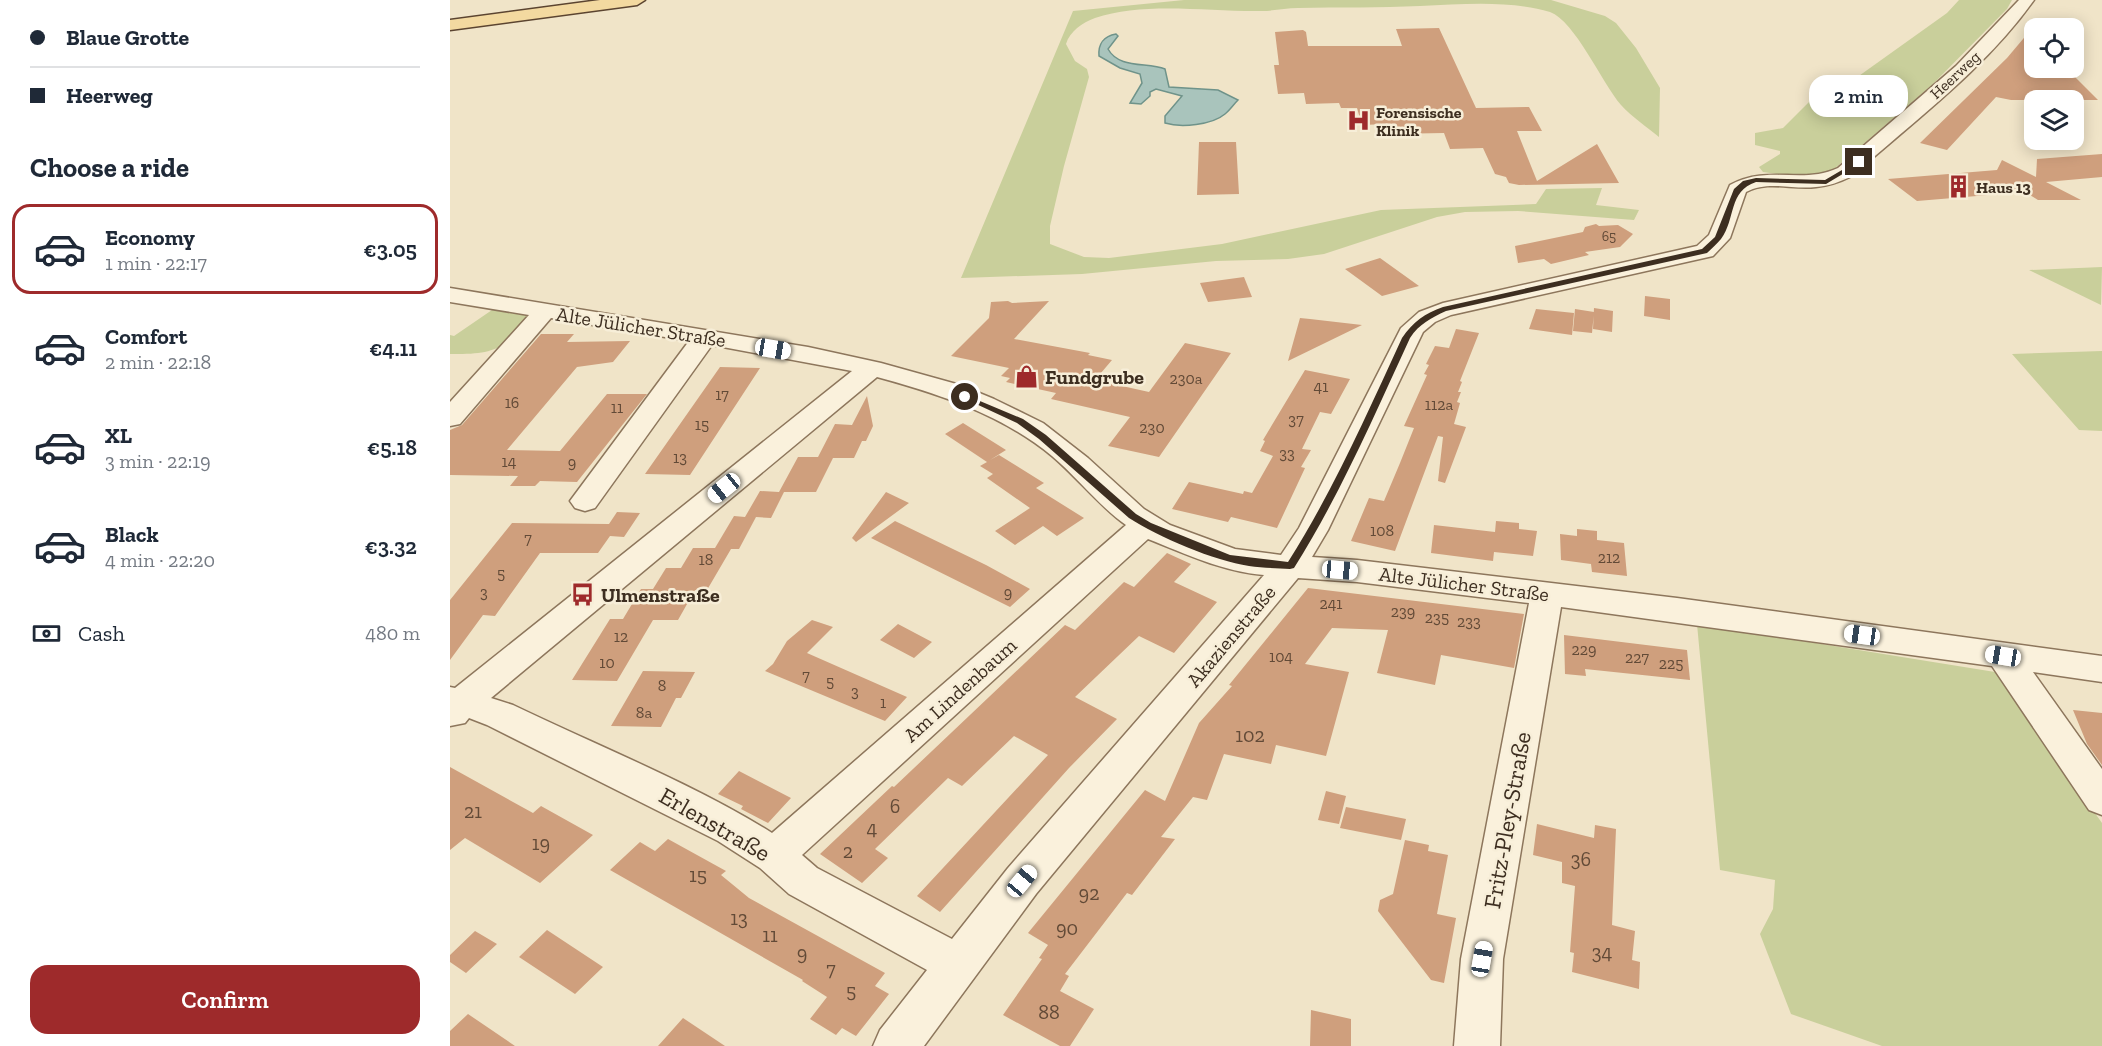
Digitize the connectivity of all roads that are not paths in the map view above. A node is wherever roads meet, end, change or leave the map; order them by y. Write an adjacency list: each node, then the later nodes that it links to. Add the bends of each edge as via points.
1 (588, 0): 4 (main road)
2 (637, 0): 5 (main road)
3 (2027, 0): 6 (street, Heerweg, via 1962,69 1845,172 1826,182)
4 (450, 19)
5 (450, 26)
6 (1746, 183): 14 (street, Akazienstraße, via 1737,189 1719,238 1705,251 1443,310 1413,328 1319,519)
7 (450, 295): 8 (street, Alte Jülicher Straße)
8 (546, 311): 9 (street, Alte Jülicher Straße); 11 (street)
9 (705, 337): 10 (street, Alte Jülicher Straße); 12 (street)
10 (872, 368): 13 (street, Alte Jülicher Straße, via 986,405 1020,421); 18 (street)
11 (450, 417)
12 (585, 501)
13 (1147, 526): 14 (street, Alte Jülicher Straße, via 1228,558); 20 (street, Am Lindenbaum, via 1131,536)
14 (1290, 566): 15 (street, Alte Jülicher Straße); 21 (street, Akazienstraße, via 1022,881)
15 (1547, 594): 16 (street, Alte Jülicher Straße); 23 (street, Fritz-Pley-Straße, via 1482,959)
16 (2003, 656): 17 (street, Alte Jülicher Straße); 19 (street)
17 (2102, 669)
18 (454, 706): 20 (street, Erlenstraße, via 500,715 732,829)
19 (2102, 799)
20 (774, 856): 21 (street, Erlenstraße, via 804,880)
21 (958, 964): 22 (street, Akazienstraße)
22 (896, 1046)
23 (1478, 1046)

